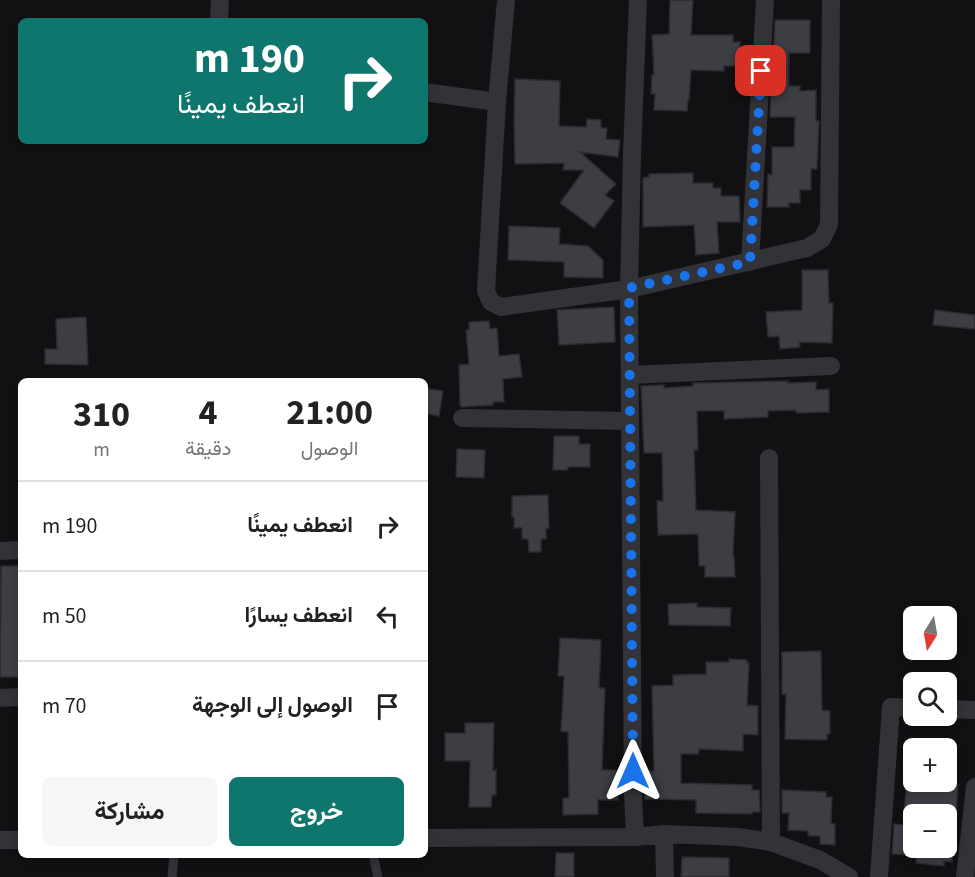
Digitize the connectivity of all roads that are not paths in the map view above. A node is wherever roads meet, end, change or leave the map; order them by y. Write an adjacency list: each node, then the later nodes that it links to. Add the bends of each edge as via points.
1 (220, 0): 6 (street)
2 (506, 0): 8 (street)
3 (638, 0): 10 (street)
4 (765, 0): 9 (street)
5 (831, 0): 9 (street, via 829,224 822,239 807,248)
6 (219, 18)
7 (428, 93): 8 (street)
8 (497, 102): 10 (street, via 486,291 490,302 501,307)
9 (750, 262): 10 (street)
10 (629, 288): 12 (street)
11 (831, 366): 12 (street)
12 (630, 375): 14 (street)
13 (462, 418): 14 (street)
14 (630, 421): 25 (street)
15 (770, 458): 29 (street)
16 (0, 550): 17 (street)
17 (18, 550)
18 (18, 697): 19 (street)
19 (0, 698)
20 (903, 708): 36 (street, via 891,707)
21 (957, 709): 22 (street)
22 (975, 710)
23 (975, 786): 37 (street)
24 (664, 834): 25 (street); 29 (street); 34 (street)
25 (635, 837): 26 (street)
26 (428, 838)
27 (0, 840): 28 (street)
28 (18, 840)
29 (771, 842): 35 (street, via 820,860)
30 (174, 858): 32 (lane)
31 (374, 858): 33 (lane)
32 (172, 877)
33 (378, 877)
34 (665, 877)
35 (849, 877)
36 (879, 877)
37 (965, 877)

